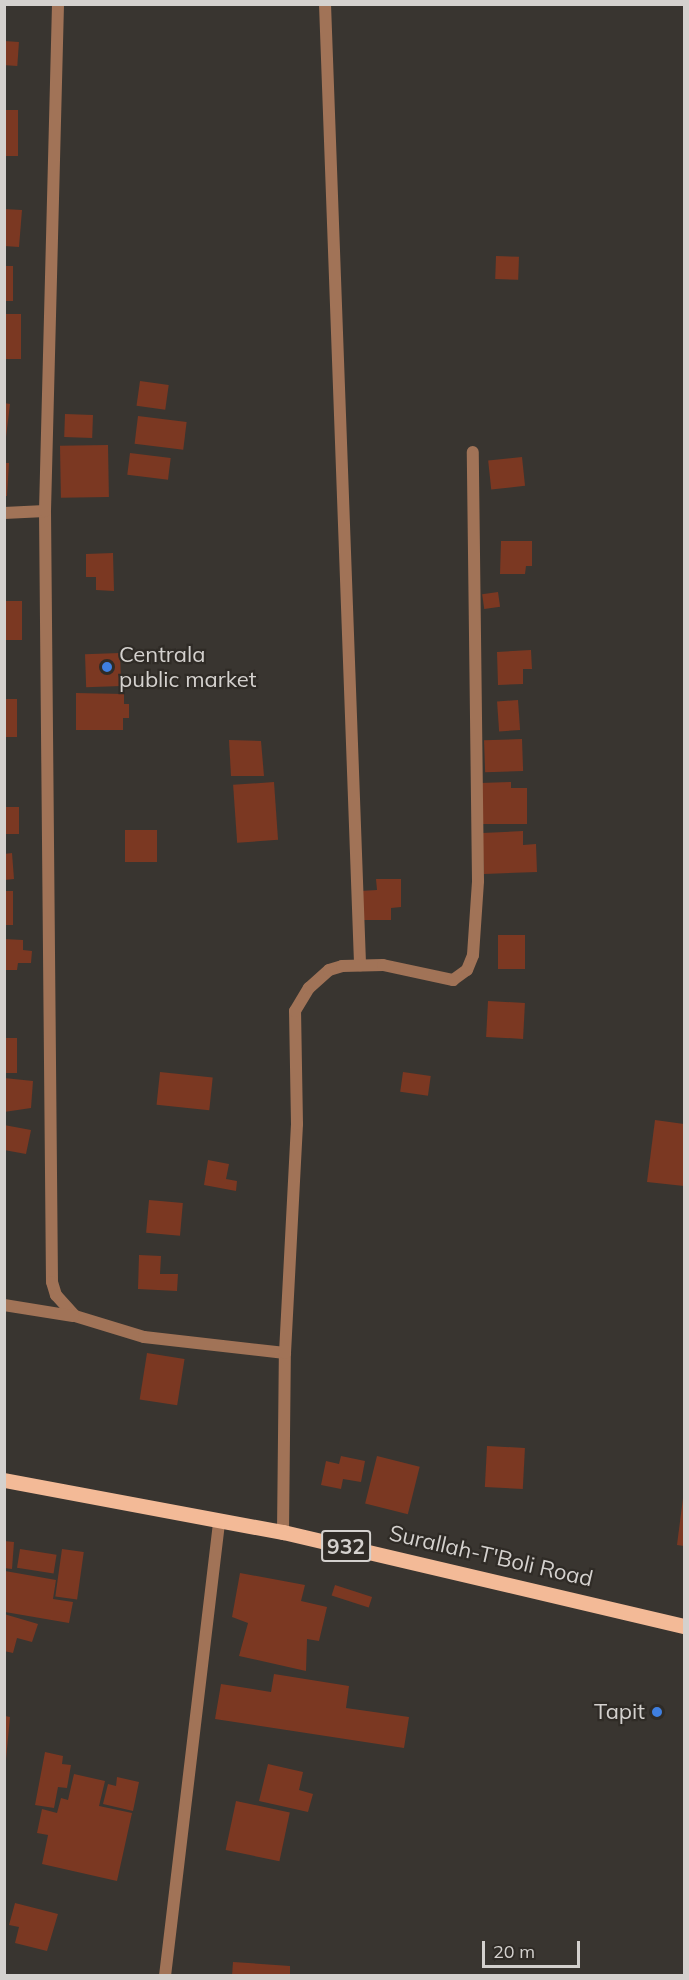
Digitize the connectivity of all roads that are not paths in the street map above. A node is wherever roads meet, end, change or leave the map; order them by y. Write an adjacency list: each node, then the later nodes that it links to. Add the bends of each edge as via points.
1 (58, 4): 4 (street)
2 (325, 4): 6 (street)
3 (473, 452): 6 (street, via 478,881 473,956 468,970 453,980 383,965)
4 (45, 511): 5 (street); 8 (street, via 51,1271 56,1295)
5 (4, 513)
6 (360, 965): 9 (street, via 342,966 320,977 309,988 293,1020 297,1124)
7 (4, 1305): 8 (street)
8 (75, 1316): 9 (street, via 144,1337)
9 (285, 1353): 12 (street)
10 (4, 1480): 11 (main road, Surallah-T'Boli Road / 932)
11 (219, 1521): 12 (main road, Surallah-T'Boli Road / 932); 14 (street)
12 (283, 1532): 13 (main road, Surallah-T'Boli Road / 932)
13 (684, 1626)
14 (165, 1976)

